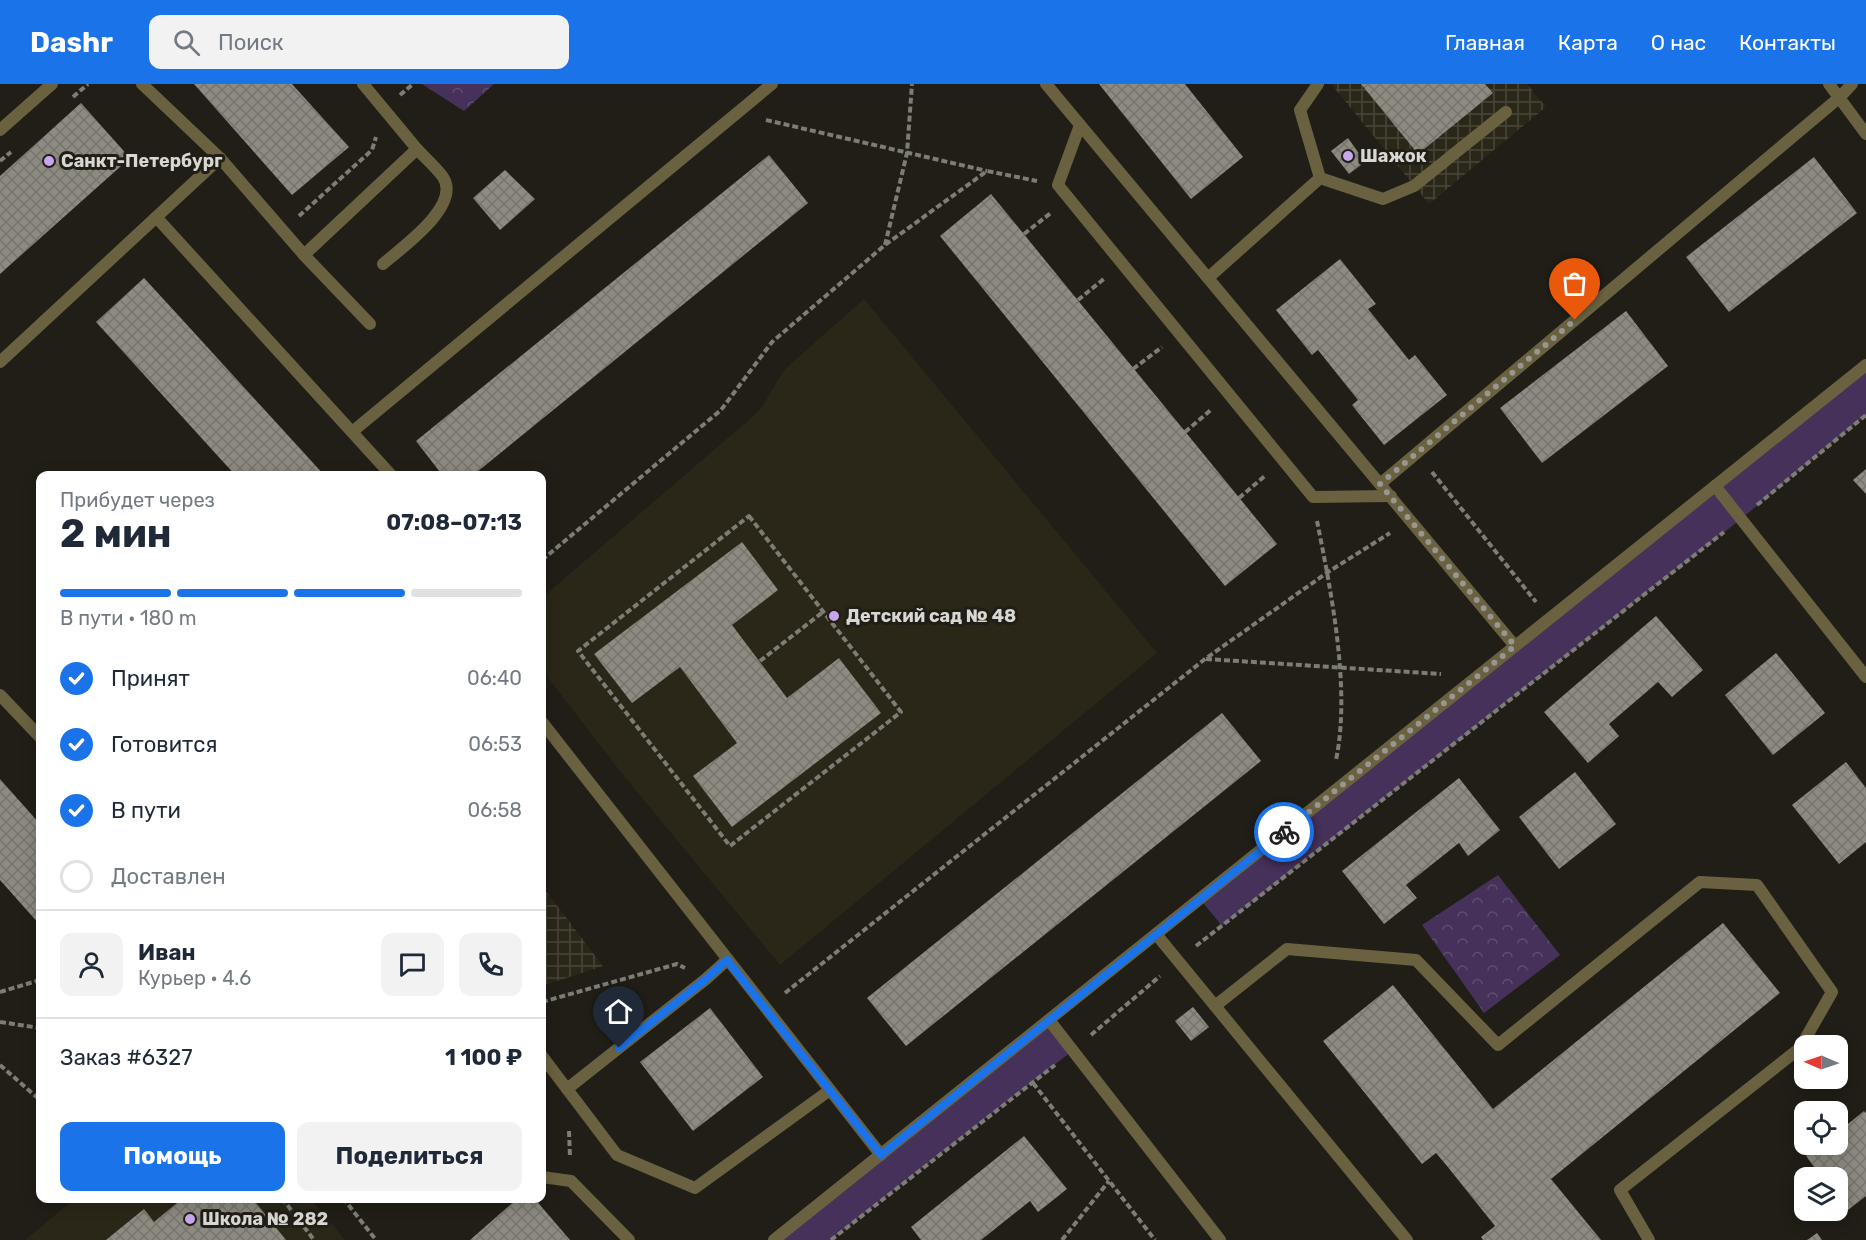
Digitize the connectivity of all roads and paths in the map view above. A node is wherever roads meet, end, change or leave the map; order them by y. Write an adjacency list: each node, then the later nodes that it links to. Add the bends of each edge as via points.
1 (52, 84): 14 (lane)
2 (142, 84): 19 (lane)
3 (363, 84): 17 (lane)
4 (772, 84): 12 (lane)
5 (912, 84): 18 (path)
6 (1046, 84): 13 (lane)
7 (1318, 84): 21 (lane, via 1300,110)
8 (1829, 84): 10 (lane)
9 (1852, 84): 10 (lane)
10 (1840, 97): 16 (lane); 44 (lane)
11 (1506, 112): 21 (lane, via 1414,186 1383,199)
12 (738, 113): 18 (path); 40 (lane)
13 (1080, 125): 22 (lane); 31 (lane)
14 (0, 130)
15 (376, 134): 25 (path, via 372,150)
16 (1866, 134)
17 (417, 149): 28 (lane); 29 (lane, via 444,178 447,193 434,219)
18 (907, 153): 20 (path); 27 (path)
19 (220, 158): 24 (lane); 28 (lane)
20 (987, 171): 22 (path); 27 (path)
21 (1320, 178): 31 (lane)
22 (1058, 185): 23 (lane)
23 (1069, 198): 26 (path); 30 (lane)
24 (157, 218): 35 (lane); 40 (lane)
25 (294, 221)
26 (1024, 234)
27 (885, 244): 51 (path, via 772,342 721,410)
28 (304, 255): 33 (lane)
29 (383, 264)
30 (1123, 264): 32 (path); 34 (lane)
31 (1208, 278): 44 (lane)
32 (1078, 300)
33 (370, 324)
34 (1180, 334): 37 (path); 38 (lane)
35 (0, 362)
36 (1866, 365): 45 (lane)
37 (1133, 369)
38 (1229, 395): 41 (path); 42 (lane)
39 (1866, 415): 49 (path)
40 (352, 432): 43 (lane)
41 (1185, 432)
42 (1284, 461): 46 (lane); 48 (path)
43 (387, 471)
44 (1380, 484): 47 (lane)
45 (1715, 486): 49 (lane); 54 (lane)
46 (1312, 496): 47 (lane); 52 (path)
47 (1391, 496): 54 (lane)
48 (1239, 498)
49 (1741, 519): 59 (lane); 66 (path)
50 (1396, 529): 52 (path)
51 (546, 557)
52 (1328, 572): 55 (path); 57 (path)
53 (823, 612): 53 (path, via 901,712 730,846 578,651 749,516); 56 (path)
54 (1515, 646): 63 (lane)
55 (1205, 659): 57 (path); 70 (path)
56 (760, 662)
57 (1340, 667): 58 (path); 63 (path, via 1341,736)
58 (1443, 674)
59 (1866, 677)
60 (0, 695): 62 (lane)
61 (546, 727): 65 (lane)
62 (36, 733)
63 (1329, 796): 64 (lane)
64 (1156, 934): 66 (lane); 73 (lane)
65 (727, 960): 67 (lane); 81 (lane)
66 (1178, 961): 72 (lane); 76 (path)
67 (706, 979): 71 (path, via 677,964); 80 (lane)
68 (36, 981): 69 (path)
69 (0, 992)
70 (780, 997)
71 (546, 1001)
72 (1215, 1006): 96 (lane); 97 (lane, via 1287,949 1416,960 1498,1044 1700,882 1757,885 1832,992 1800,1048 1620,1190)
73 (1049, 1020): 76 (lane); 83 (lane)
74 (0, 1022): 75 (path)
75 (36, 1027)
76 (1072, 1051): 79 (path); 95 (lane)
77 (546, 1061): 80 (lane)
78 (0, 1065): 82 (path)
79 (1033, 1083): 85 (path); 92 (path)
80 (567, 1089): 81 (lane, via 617,1155 695,1188)
81 (830, 1090): 83 (lane)
82 (36, 1096)
83 (881, 1155): 91 (lane)
84 (546, 1178): 90 (lane, via 571,1181)
85 (1109, 1181): 93 (path); 94 (path)
86 (286, 1203): 88 (path)
87 (347, 1203): 89 (path)
88 (314, 1240)
89 (376, 1240)
90 (629, 1240)
91 (774, 1240)
92 (831, 1240)
93 (1062, 1240)
94 (1155, 1240)
95 (1220, 1240)
96 (1407, 1240)
97 (1648, 1240)

